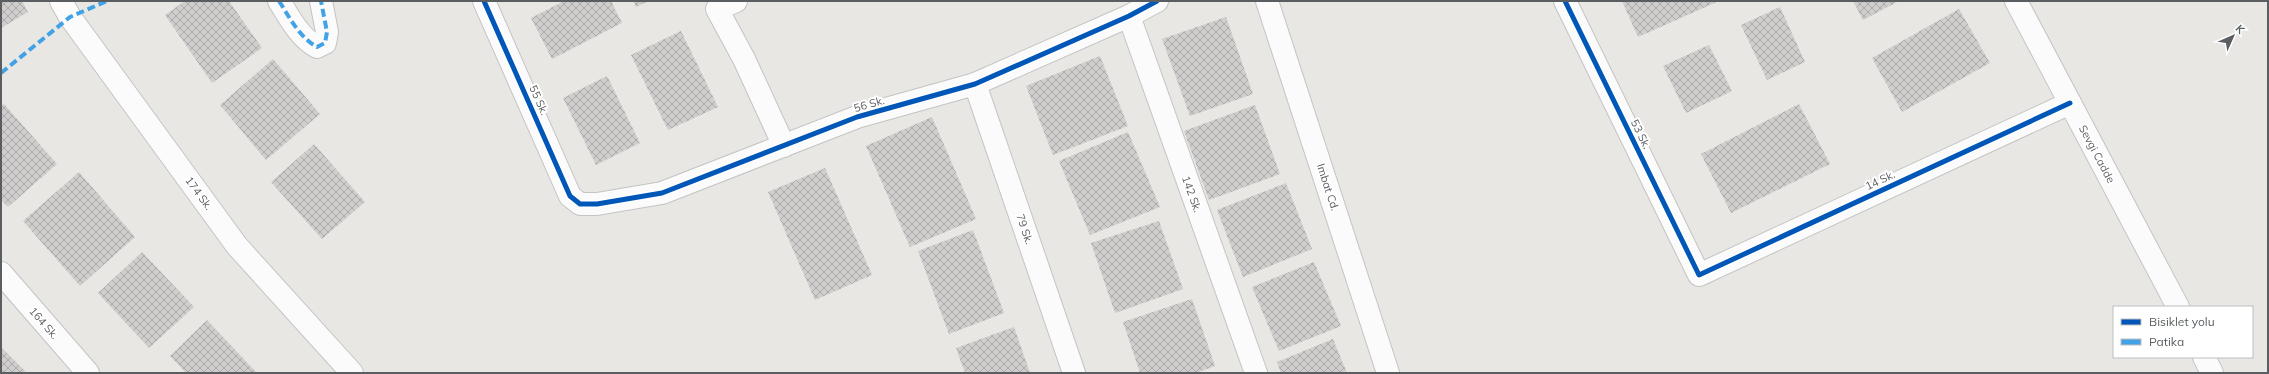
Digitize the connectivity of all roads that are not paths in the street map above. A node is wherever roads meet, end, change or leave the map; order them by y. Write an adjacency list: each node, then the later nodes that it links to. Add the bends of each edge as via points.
1 (61, 1): 20 (street, 174 Sk., via 75,24 237,246)
2 (279, 1): 3 (street, via 301,35 317,47 325,43 327,32)
3 (321, 1)
4 (484, 1): 14 (street, 55 Sk., via 570,196)
5 (736, 1): 13 (street, via 716,9 744,59)
6 (1157, 1): 10 (street, 56 Sk.)
7 (1267, 1): 23 (street, Imbat Cd.)
8 (1566, 1): 16 (street, 53 Sk.)
9 (2016, 1): 12 (street, Sevgi Cadde)
10 (1129, 16): 11 (street, 56 Sk.); 22 (street, 142 Sk.)
11 (975, 84): 13 (street, 56 Sk., via 857,117); 21 (street, 79 Sk.)
12 (2070, 103): 16 (street, 14 Sk.); 17 (street, Sevgi Cadde)
13 (784, 146): 14 (street, 56 Sk., via 662,193 596,204)
14 (580, 204)
15 (1, 273): 19 (street, 164 Sk.)
16 (1699, 275)
17 (2177, 306)
18 (2204, 358): 24 (street)
19 (88, 373)
20 (352, 373)
21 (1074, 373)
22 (1256, 373)
23 (1388, 373)
24 (2212, 373)

